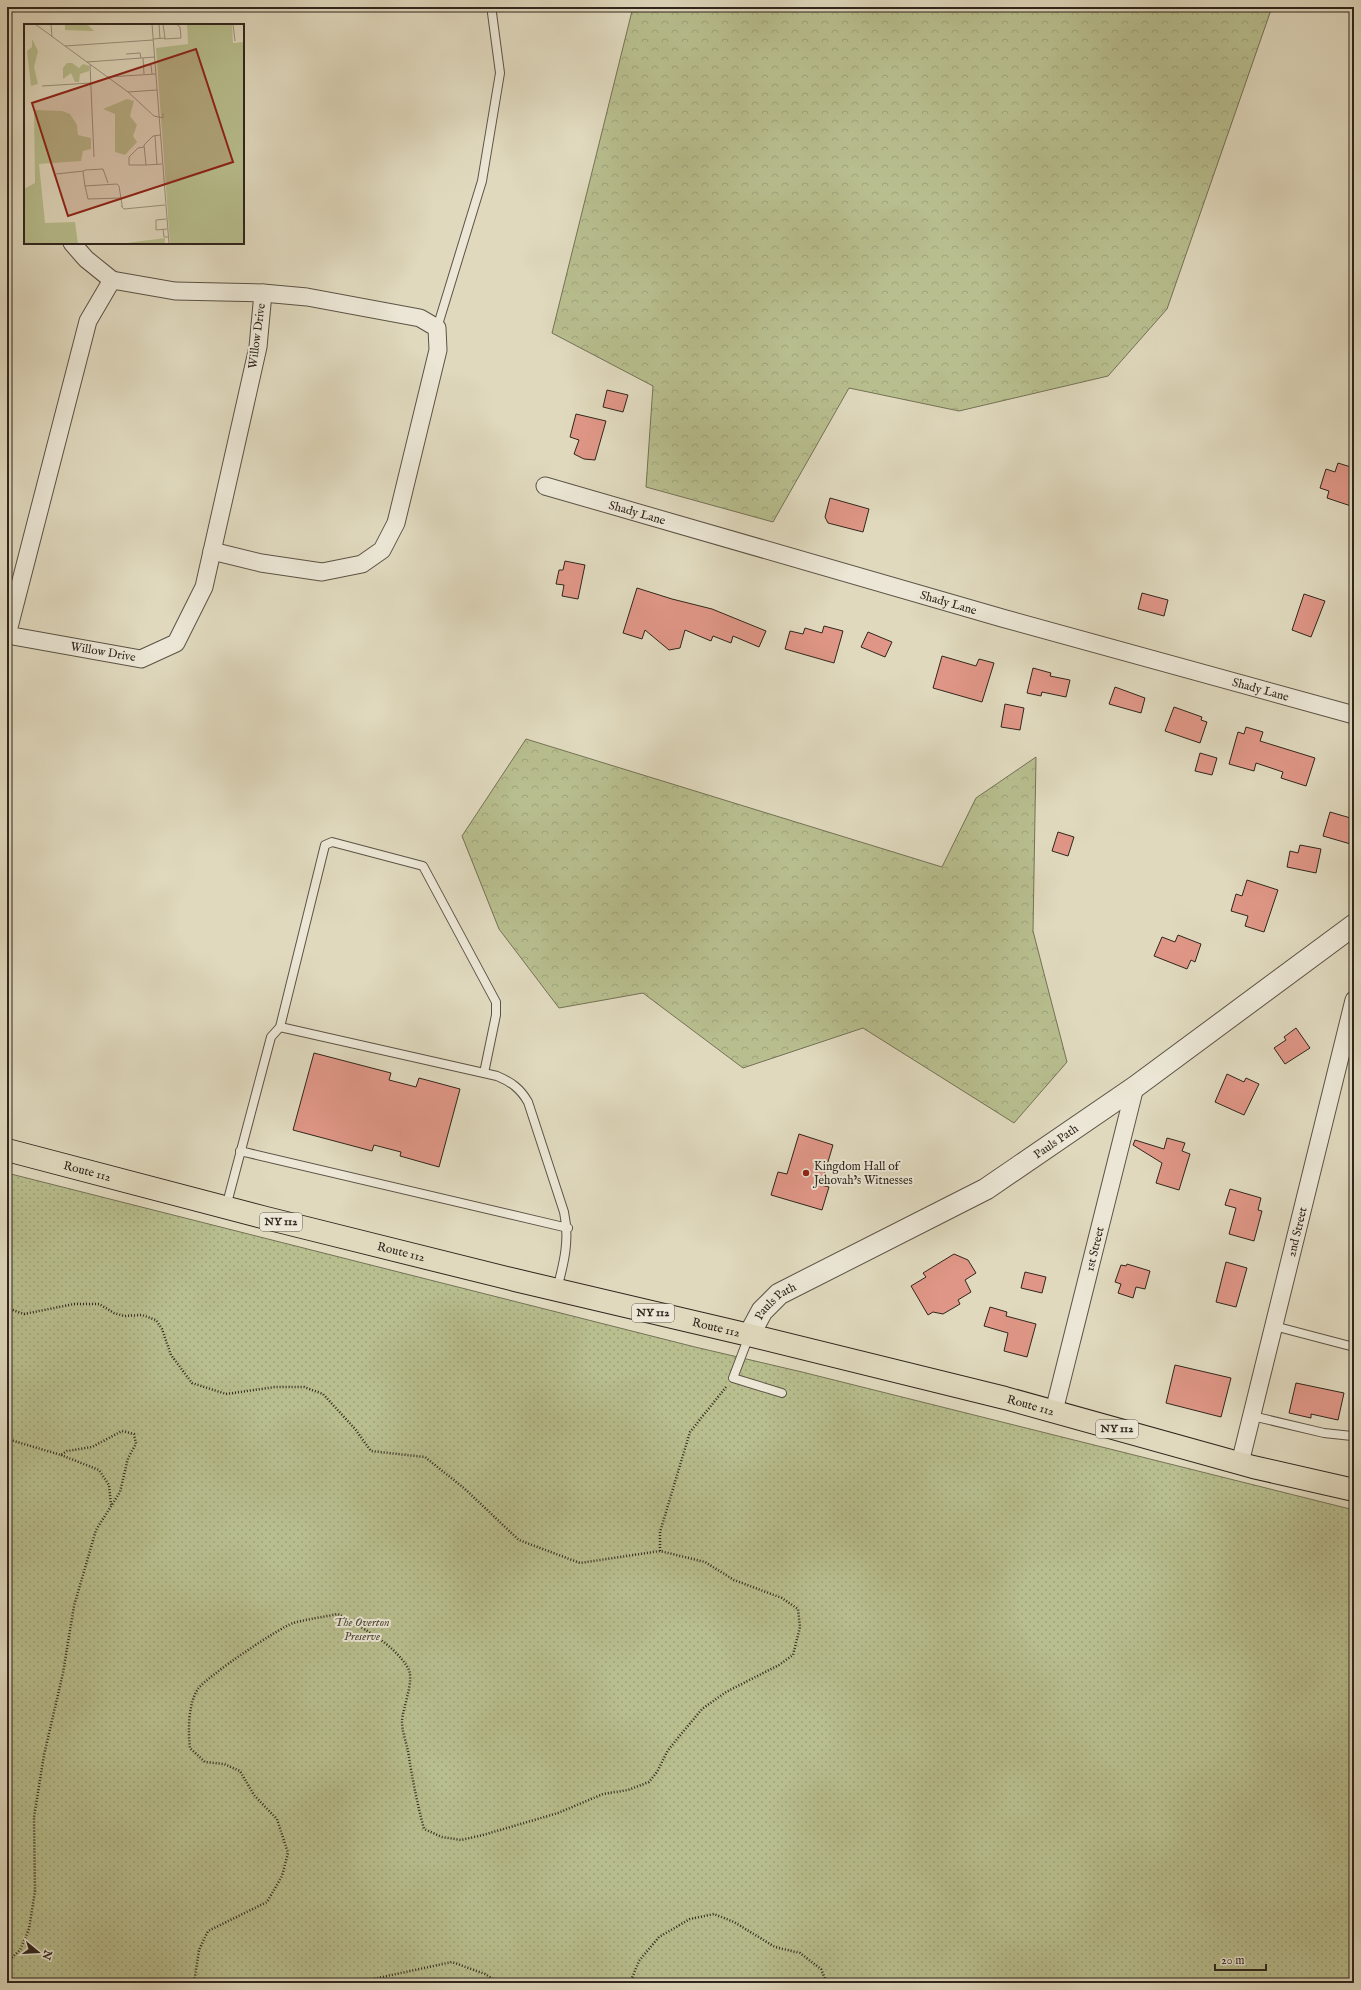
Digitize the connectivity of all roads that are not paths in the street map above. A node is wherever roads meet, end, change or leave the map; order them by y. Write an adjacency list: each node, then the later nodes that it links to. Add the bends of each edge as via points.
1 (492, 13): 5 (lane, via 500,73 482,181)
2 (73, 244): 3 (street, via 86,259)
3 (112, 280): 4 (street, Willow Drive, via 175,291); 7 (street, Willow Drive, via 88,322 7,635 141,659 176,642 204,588)
4 (263, 293): 5 (street, via 307,297 420,318); 7 (street, Willow Drive, via 258,347)
5 (437, 328): 7 (street, via 438,350 396,523 382,550 362,564 322,572 261,563)
6 (545, 486): 8 (street, Shady Lane, via 1002,618)
7 (212, 551)
8 (1354, 715)
9 (1354, 925): 13 (street, Pauls Path)
10 (1354, 1000): 19 (street, 2nd Street)
11 (280, 1027): 12 (lane); 12 (lane, via 325,845 332,842 423,866 496,1002 496,1015); 15 (lane, via 271,1036)
12 (484, 1073): 17 (lane, via 514,1084 523,1092)
13 (1135, 1087): 20 (street, Pauls Path, via 986,1189 779,1294 762,1311); 23 (street, 1st Street)
14 (7, 1150): 16 (main road, Route 112 / NY 112)
15 (240, 1151): 16 (lane); 17 (lane)
16 (225, 1208): 18 (main road, Route 112 / NY 112)
17 (568, 1228): 18 (lane, via 568,1245)
18 (556, 1290): 20 (main road, Route 112 / NY 112)
19 (1274, 1326): 21 (lane); 24 (street, 2nd Street)
20 (749, 1335): 22 (lane, via 733,1378); 23 (main road, Route 112 / NY 112)
21 (1354, 1347)
22 (782, 1393)
23 (1054, 1411): 26 (main road, Route 112 / NY 112)
24 (1252, 1416): 25 (lane, via 1324,1433 1352,1436); 26 (street, 2nd Street)
25 (1354, 1434)
26 (1240, 1463): 27 (main road, Route 112 / NY 112)
27 (1354, 1490)

